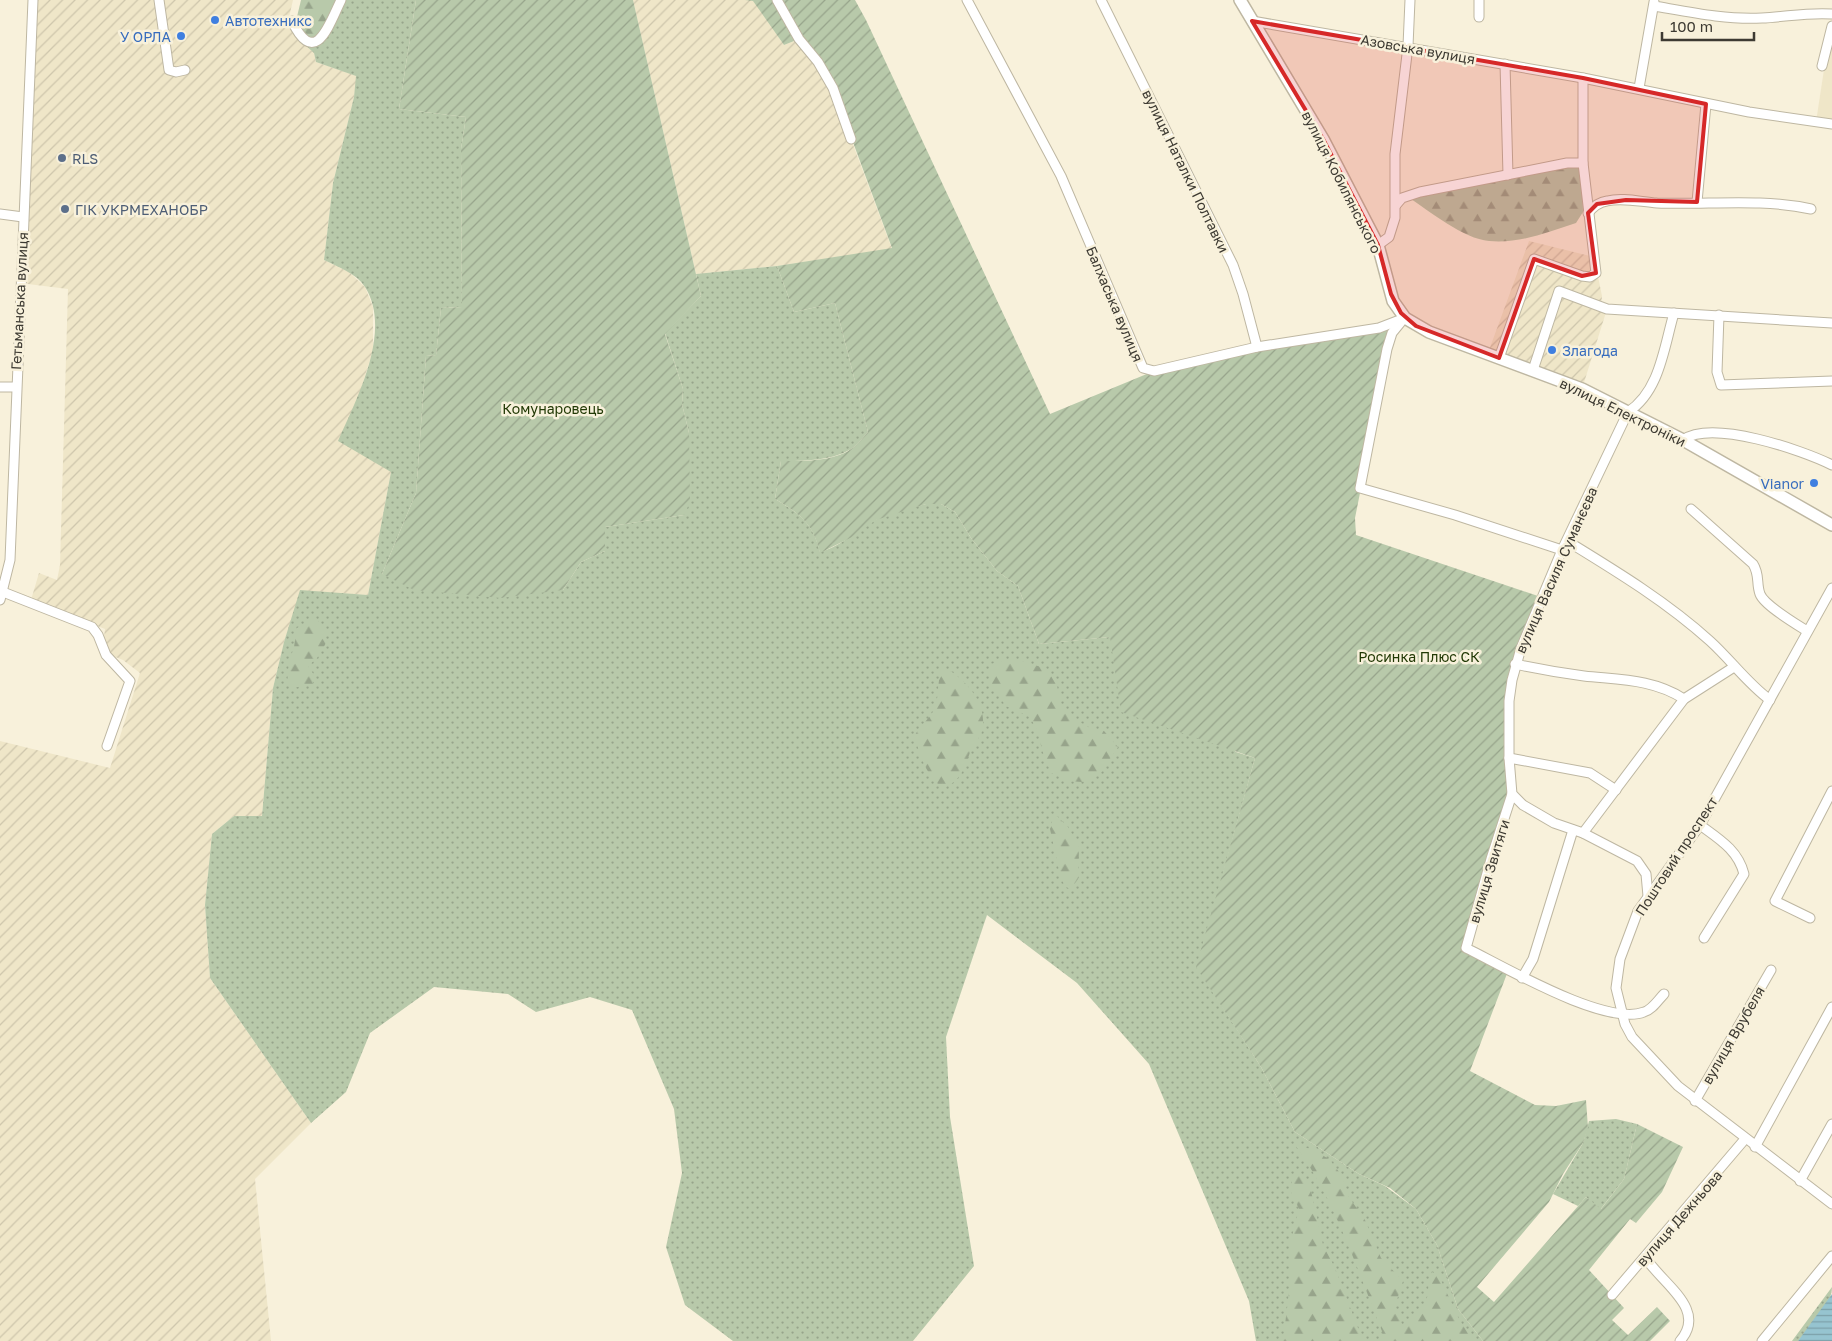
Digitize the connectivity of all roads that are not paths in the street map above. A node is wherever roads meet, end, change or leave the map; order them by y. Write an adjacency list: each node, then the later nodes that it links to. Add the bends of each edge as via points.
1 (33, 0): 32 (street, Гетьманська вулиця)
2 (159, 0): 19 (street, via 169,70)
3 (341, 0): 13 (street, via 323,38 316,42 304,39)
4 (778, 0): 24 (street, via 798,39 818,62 833,88)
5 (967, 0): 38 (street, Балхаська вулиця, via 1061,176 1144,368 1154,371)
6 (1101, 0): 38 (street, вулиця Наталки Полтавки, via 1233,265 1244,294)
7 (1240, 0): 14 (main road, вулиця Кобилянського)
8 (1410, 0): 16 (street)
9 (1479, 0): 12 (street)
10 (1654, 3): 11 (street, via 1711,15 1762,18 1809,12); 21 (street)
11 (1832, 14)
12 (1479, 17)
13 (292, 21)
14 (1252, 21): 16 (street, Азовська вулиця); 33 (main road, вулиця Кобилянського, via 1323,139)
15 (1832, 26): 18 (street)
16 (1408, 46): 17 (street, Азовська вулиця); 28 (street, via 1395,154)
17 (1505, 64): 20 (street, Азовська вулиця); 26 (street)
18 (1822, 66)
19 (185, 70)
20 (1583, 78): 21 (street, Азовська вулиця); 25 (street)
21 (1639, 88): 22 (street, Азовська вулиця)
22 (1706, 104): 23 (street, Азовська вулиця); 27 (street)
23 (1832, 124)
24 (851, 139)
25 (1582, 163): 26 (street); 30 (street)
26 (1508, 175): 28 (street, via 1420,192 1402,198)
27 (1696, 202): 29 (street, via 1793,205); 30 (street, via 1607,200)
28 (1396, 205): 33 (street, via 1393,230 1385,241)
29 (1811, 209)
30 (1588, 213): 39 (street, via 1596,273 1590,277 1582,276 1534,259)
31 (0, 214): 32 (street)
32 (23, 217): 43 (street, Гетьманська вулиця)
33 (1378, 244): 36 (main road, вулиця Кобилянського, via 1393,301)
34 (1674, 313): 35 (street); 40 (street, via 1607,309 1559,291); 44 (street, via 1650,391)
35 (1719, 315): 37 (street); 41 (street, via 1717,372 1720,386)
36 (1405, 318): 38 (street, Балхаська вулиця, via 1379,328); 39 (main road, вулиця Електроніки, via 1429,332); 50 (street, via 1392,334 1387,349 1360,488)
37 (1832, 324)
38 (1257, 348)
39 (1499, 358): 40 (main road, вулиця Електроніки)
40 (1533, 370): 44 (main road, вулиця Електроніки)
41 (1832, 381)
42 (0, 387): 43 (street)
43 (15, 387): 52 (street, Гетьманська вулиця)
44 (1628, 412): 45 (main road, вулиця Електроніки); 49 (street, вулиця Василя Суманєєва)
45 (1683, 440): 46 (street, via 1706,434 1743,436 1801,451); 48 (main road, вулиця Електроніки)
46 (1832, 465)
47 (1691, 509): 55 (street, via 1753,564 1758,572 1760,595 1765,602)
48 (1832, 525)
49 (1567, 541): 50 (street, вулиця Василя Суманєєва); 57 (street, via 1677,614)
50 (1562, 550): 56 (street, вулиця Василя Суманєєва)
51 (0, 558): 52 (street)
52 (10, 560): 54 (street, Гетьманська вулиця)
53 (1832, 588): 55 (street, Поштовий проспект)
54 (1, 596): 60 (street, via 92,627 106,655 130,680)
55 (1807, 631): 59 (street, Поштовий проспект)
56 (1515, 664): 58 (street, via 1656,684); 61 (street, вулиця Василя Суманєєва, via 1509,702)
57 (1734, 666): 58 (street); 59 (street)
58 (1684, 699): 62 (street)
59 (1770, 700): 65 (street, Поштовий проспект)
60 (107, 746)
61 (1509, 758): 62 (street, via 1590,773); 64 (street, вулиця Василя Суманєєва)
62 (1616, 790): 67 (street)
63 (1832, 791): 69 (street, via 1776,901)
64 (1512, 794): 66 (street, via 1538,814); 72 (street, вулиця Звитяги, via 1466,948)
65 (1700, 825): 68 (street, Поштовий проспект); 70 (street, via 1731,849 1744,874)
66 (1573, 830): 67 (street); 72 (street, via 1533,960)
67 (1584, 833): 68 (street, via 1637,861 1646,874)
68 (1648, 896): 75 (street, Поштовий проспект, via 1638,911 1616,974)
69 (1810, 918)
70 (1704, 938)
71 (1771, 970): 76 (street, вулиця Врубеля)
72 (1522, 978): 75 (street, via 1595,1009)
73 (1664, 994): 75 (street, via 1646,1012)
74 (1832, 1007): 79 (street)
75 (1622, 1014): 76 (street, Поштовий проспект, via 1642,1049)
76 (1695, 1101): 78 (street, Поштовий проспект)
77 (1832, 1124): 80 (street)
78 (1745, 1139): 79 (street, Поштовий проспект); 83 (street, вулиця Дежньова)
79 (1755, 1147): 80 (street, Поштовий проспект)
80 (1800, 1180): 81 (street, Поштовий проспект)
81 (1832, 1204)
82 (1832, 1256): 86 (street)
83 (1645, 1257): 84 (street, вулиця Дежньова); 85 (street, via 1690,1314 1690,1325)
84 (1612, 1295)
85 (1680, 1341)
86 (1762, 1341)

